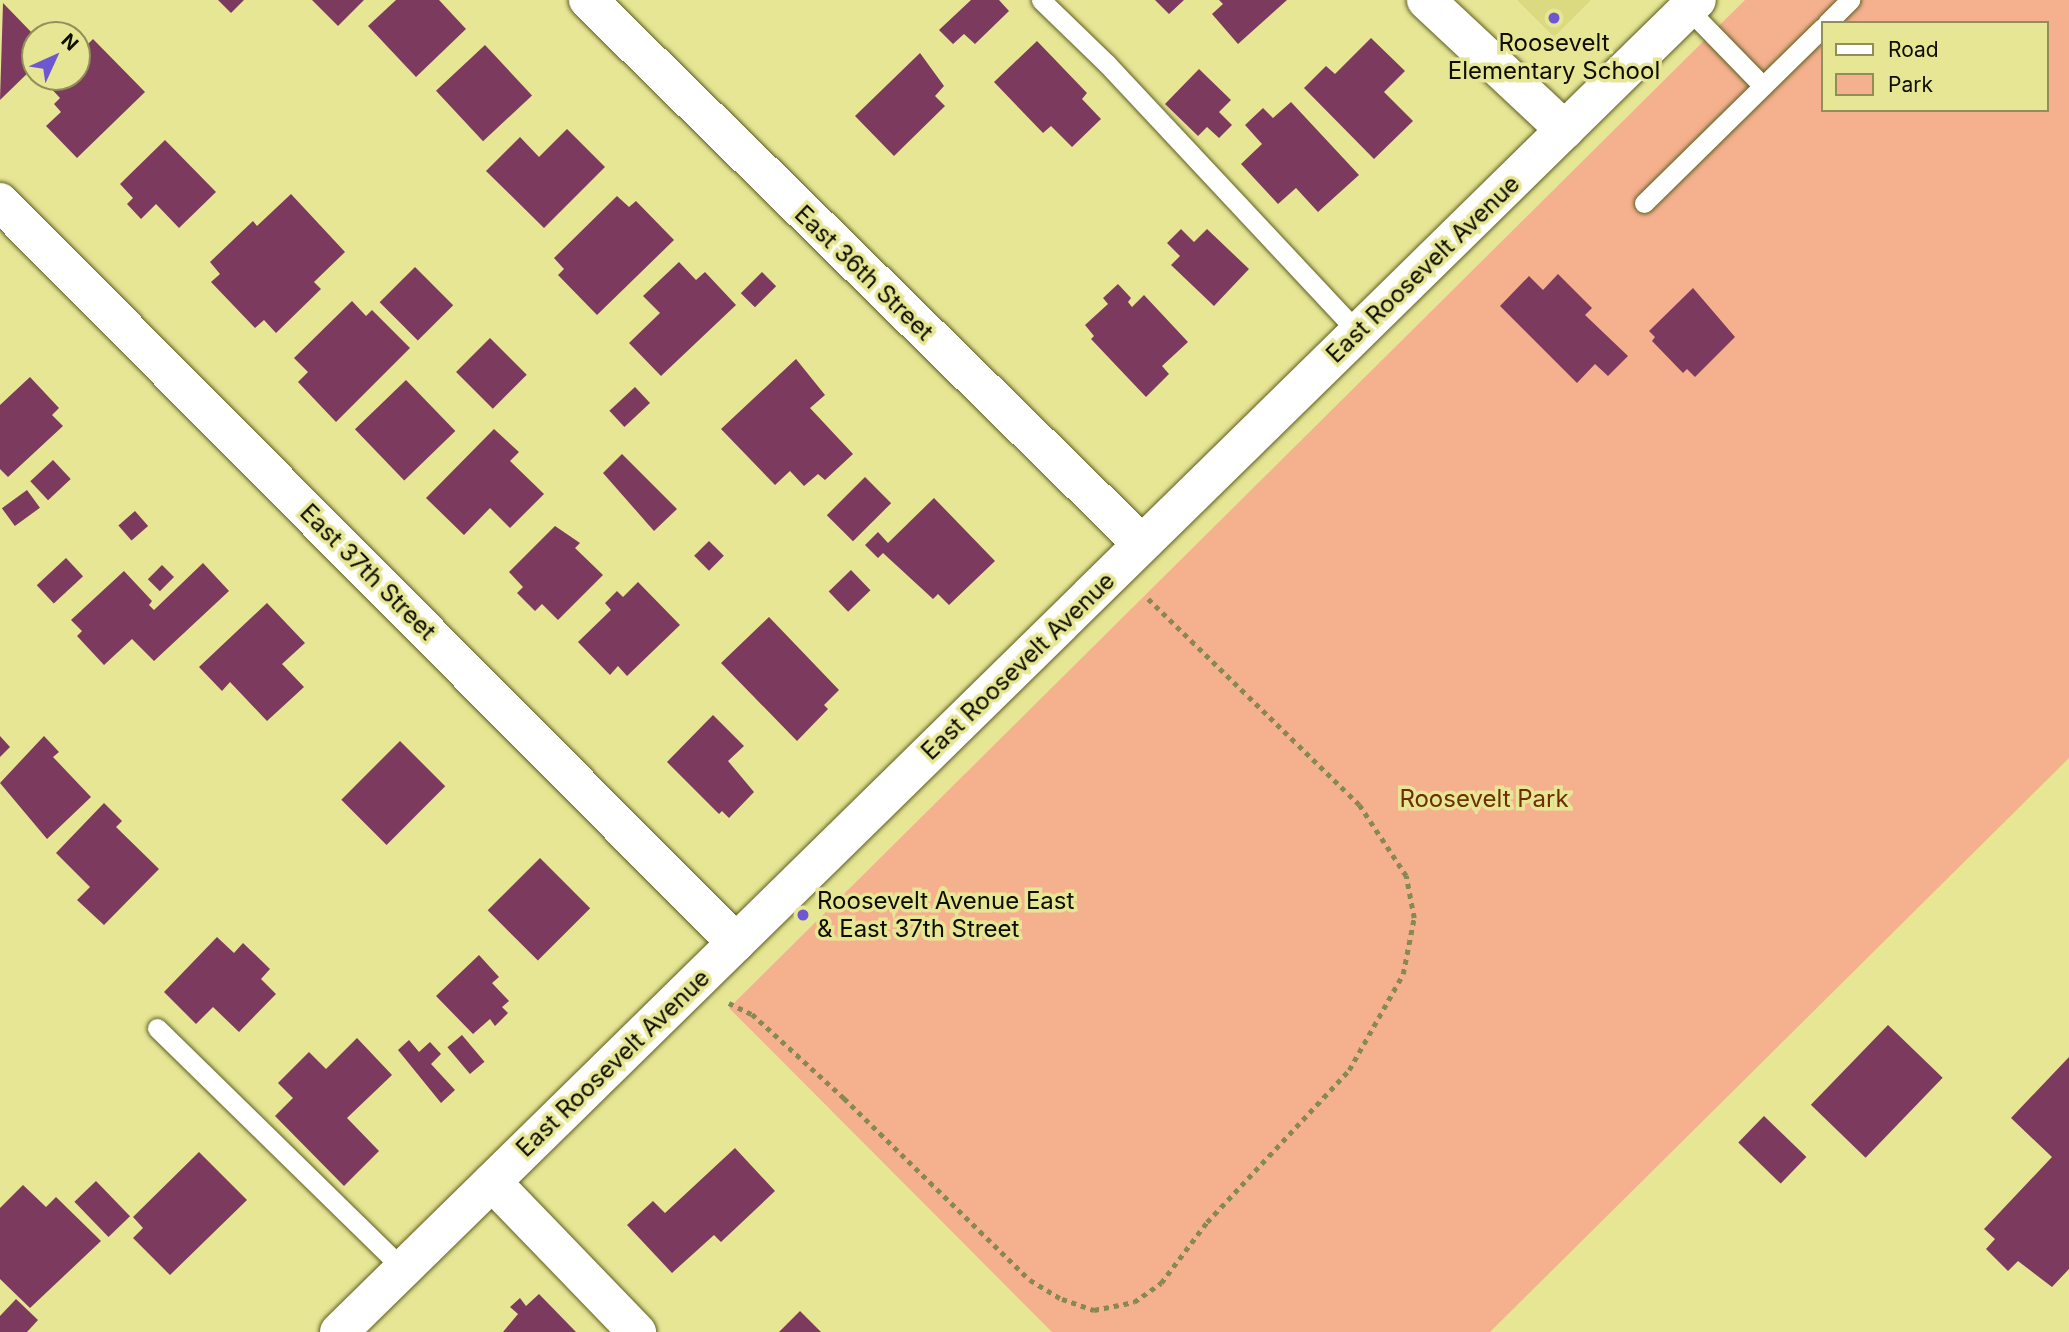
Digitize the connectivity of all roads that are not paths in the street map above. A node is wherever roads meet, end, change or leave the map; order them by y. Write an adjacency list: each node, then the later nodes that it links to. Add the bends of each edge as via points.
1 (589, 0): 13 (street, East 36th Street)
2 (1041, 0): 12 (lane, via 1107,64)
3 (1426, 0): 9 (street)
4 (1850, 0): 6 (lane)
5 (1692, 4): 8 (lane); 9 (street, East Roosevelt Avenue)
6 (1829, 21)
7 (1820, 30): 8 (lane)
8 (1763, 86): 11 (lane)
9 (1564, 130): 12 (street, East Roosevelt Avenue)
10 (0, 202): 14 (street, East 37th Street)
11 (1644, 203)
12 (1358, 332): 13 (street, East Roosevelt Avenue)
13 (1130, 557): 14 (street, East Roosevelt Avenue)
14 (736, 943): 16 (street, East Roosevelt Avenue)
15 (157, 1028): 17 (lane)
16 (492, 1182): 17 (street, East Roosevelt Avenue); 19 (street)
17 (403, 1269): 18 (street, East Roosevelt Avenue)
18 (339, 1332)
19 (638, 1332)

